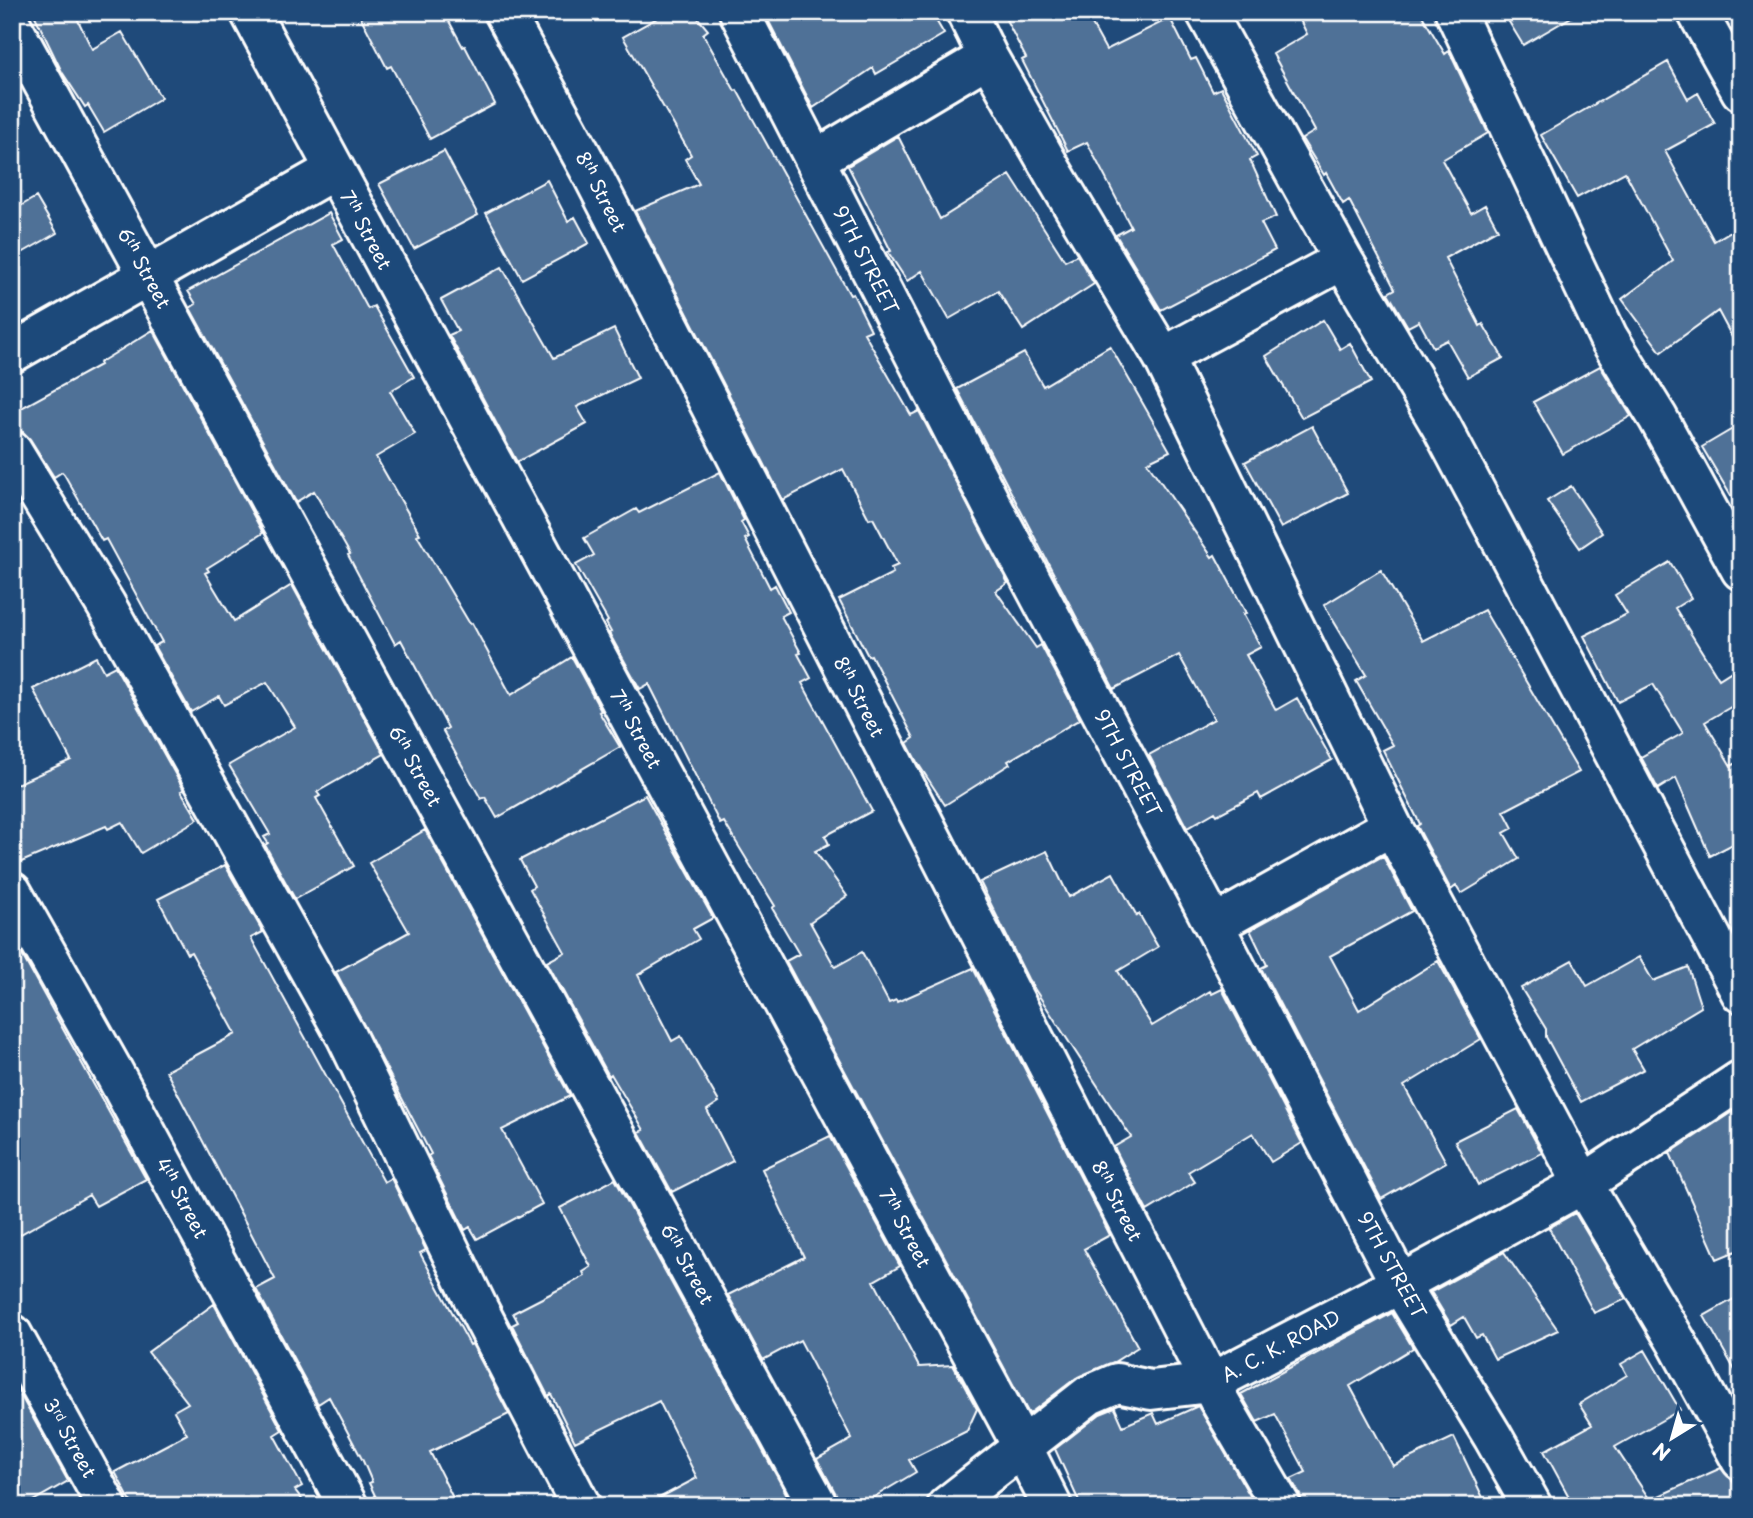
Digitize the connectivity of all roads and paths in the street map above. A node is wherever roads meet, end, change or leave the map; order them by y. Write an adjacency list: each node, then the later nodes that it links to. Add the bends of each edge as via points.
1 (250, 12): 12 (street, 7ᵗʰ Street)
2 (504, 12): 27 (street, 8ᵗʰ Street, via 593,176)
3 (739, 12): 11 (street, 9TH STREET)
4 (967, 12): 9 (street)
5 (1206, 12): 13 (street)
6 (1455, 12): 18 (street, via 1608,337)
7 (1697, 12): 10 (street)
8 (12, 26): 14 (street, 6ᵗʰ Street)
9 (988, 57): 11 (street); 16 (street)
10 (1741, 91)
11 (815, 160): 21 (street, 9TH STREET)
12 (334, 170): 14 (street); 28 (street, 7ᵗʰ Street)
13 (1343, 260): 16 (street); 22 (street, via 1441,426)
14 (149, 277): 15 (street); 33 (street, 6ᵗʰ Street)
15 (12, 353)
16 (1163, 357): 19 (street)
17 (12, 451): 32 (street, via 106,604 346,1036 480,1312)
18 (1741, 570)
19 (1392, 826): 21 (street); 24 (street)
20 (12, 892): 31 (street, 4ᵗʰ Street)
21 (1214, 925): 25 (street, 9TH STREET)
22 (1741, 993)
23 (1741, 1080): 24 (street, A. C. K. ROAD)
24 (1583, 1184): 25 (street, A. C. K. ROAD); 29 (street)
25 (1400, 1284): 27 (street, A. C. K. ROAD); 37 (street, 9TH STREET)
26 (12, 1334): 30 (street, 3ʳᵈ Street)
27 (1210, 1382): 28 (street, A. C. K. ROAD, via 1151,1390 1117,1383 1089,1395); 36 (street, 8ᵗʰ Street)
28 (1022, 1446): 34 (street, A. C. K. ROAD); 35 (street, 7ᵗʰ Street)
29 (1741, 1460)
30 (107, 1506)
31 (348, 1506)
32 (581, 1506)
33 (818, 1506)
34 (947, 1506)
35 (1052, 1506)
36 (1281, 1506)
37 (1532, 1506)

